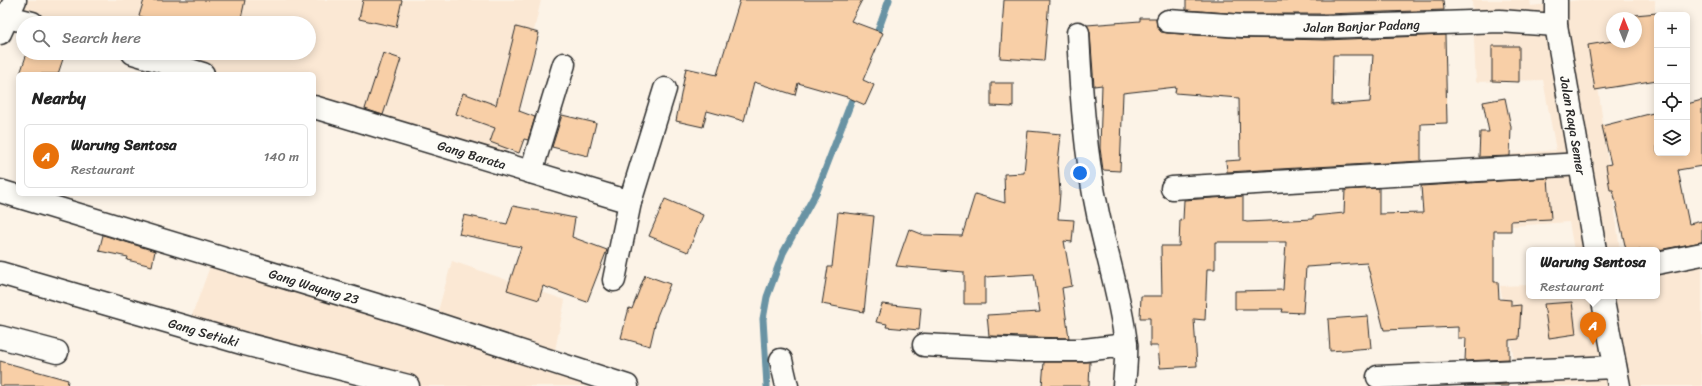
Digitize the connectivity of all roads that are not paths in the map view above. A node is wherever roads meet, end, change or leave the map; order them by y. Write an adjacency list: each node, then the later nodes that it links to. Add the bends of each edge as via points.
1 (1560, 0): 5 (street, Jalan Raya Semer)
2 (6, 16): 3 (street)
3 (16, 19)
4 (1168, 21): 5 (street, Jalan Banjar Padang, via 1242,26 1325,27 1500,21)
5 (1556, 25): 12 (street, Jalan Raya Semer)
6 (1078, 33): 27 (street, via 1082,113 1097,213 1114,277)
7 (156, 60): 9 (street)
8 (564, 64): 13 (street)
9 (196, 72)
10 (665, 89): 18 (street)
11 (316, 108): 13 (street, Gang Barata)
12 (1581, 164): 14 (street); 19 (street, Jalan Raya Semer)
13 (530, 172): 18 (street, Gang Barata)
14 (1172, 188)
15 (0, 191): 16 (street, Gang Wayang 23)
16 (16, 196)
17 (16, 196): 33 (street, Gang Wayang 23, via 403,314)
18 (630, 202): 23 (street)
19 (1595, 247)
20 (1702, 254): 21 (street)
21 (1660, 262)
22 (0, 273): 32 (street, Gang Setiaki, via 245,344)
23 (614, 280)
24 (1603, 299): 30 (street)
25 (0, 337): 28 (street)
26 (924, 345): 27 (street, via 1068,350)
27 (1126, 345): 35 (street)
28 (57, 352)
29 (781, 360): 34 (street)
30 (1617, 376): 31 (street)
31 (1378, 377)
32 (408, 386)
33 (627, 386)
34 (787, 386)
35 (1124, 386)

